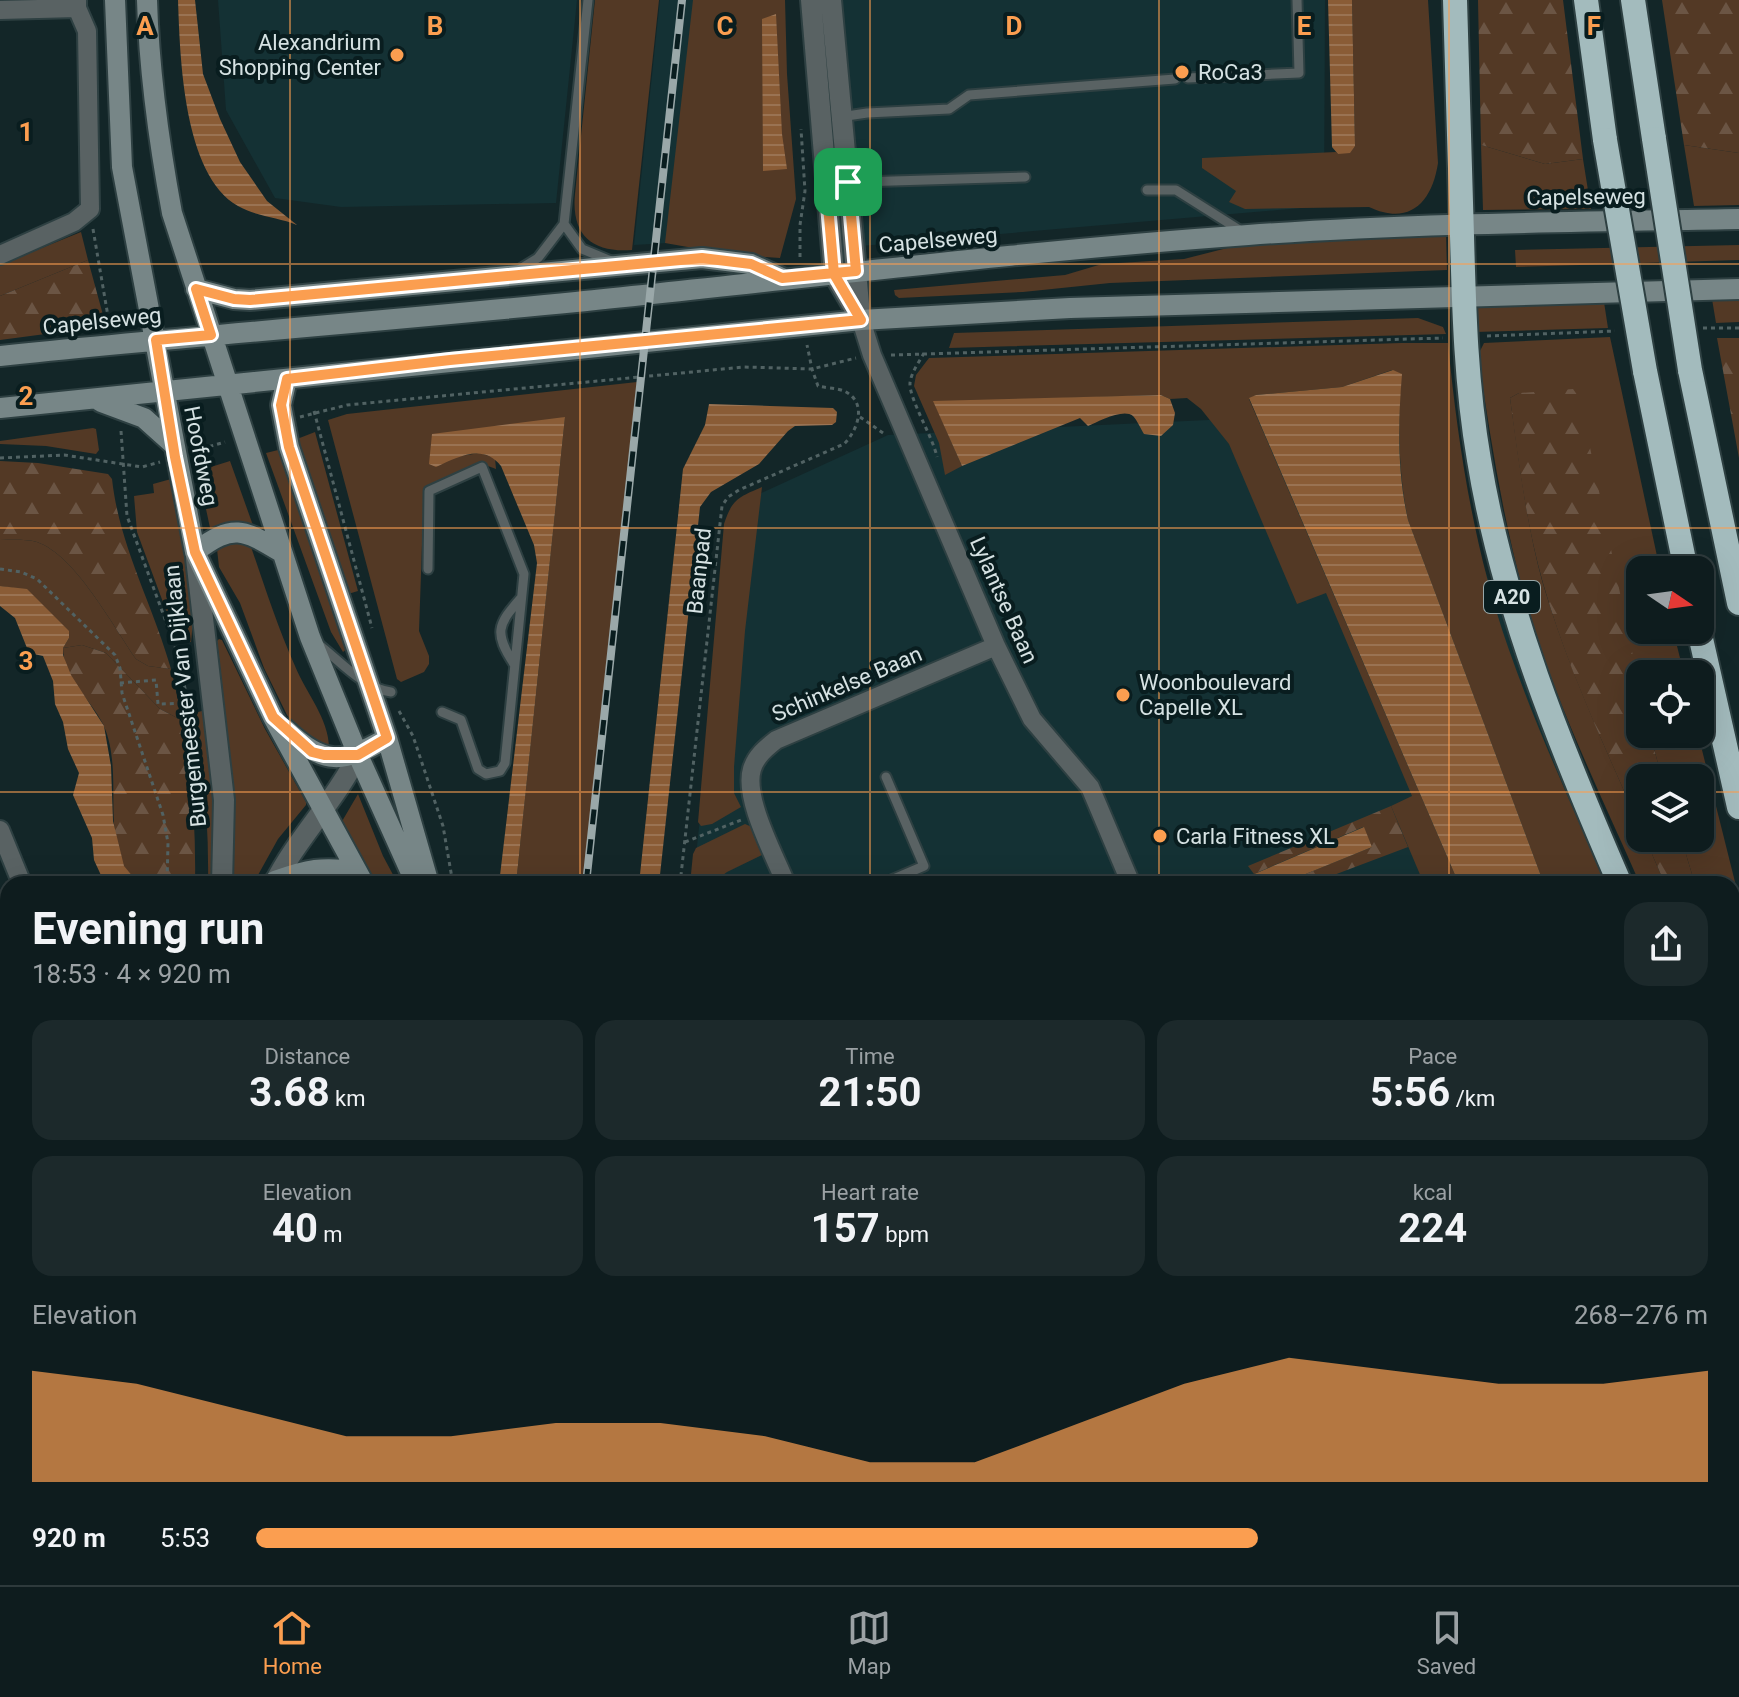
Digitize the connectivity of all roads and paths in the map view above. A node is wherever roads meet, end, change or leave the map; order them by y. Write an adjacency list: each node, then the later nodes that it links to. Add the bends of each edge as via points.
1 (115, 0): 39 (main road, Hoofdweg, via 122,167)
2 (147, 0): 30 (main road, Hoofdweg, via 161,155 172,213)
3 (588, 0): 21 (lane)
4 (811, 0): 15 (street)
5 (831, 0): 14 (street)
6 (1297, 0): 12 (lane, via 1299,73)
7 (1455, 0): 22 (highway)
8 (1586, 0): 58 (highway, bridge, via 1645,371)
9 (1633, 0): 62 (highway, bridge, via 1690,370)
10 (77, 4): 11 (street); 24 (street, via 87,31 90,209 74,222)
11 (0, 10)
12 (1188, 78)
13 (1175, 79): 14 (lane, via 969,95 949,109)
14 (842, 117): 15 (lane); 17 (street)
15 (811, 122): 18 (street); 29 (path)
16 (1025, 177): 17 (lane)
17 (848, 182): 18 (lane); 26 (street)
18 (826, 183): 27 (street)
19 (1147, 190): 23 (lane, via 1176,190)
20 (1739, 219): 22 (main road, Capelseweg)
21 (564, 224): 25 (lane, via 582,249); 28 (lane, via 538,258)
22 (1461, 224): 23 (main road, Capelseweg); 32 (highway)
23 (1247, 235): 26 (main road, Capelseweg)
24 (0, 255)
25 (618, 264): 28 (main road); 29 (main road, via 702,258 751,264)
26 (856, 271): 27 (main road, Capelseweg); 33 (street)
27 (834, 274): 29 (main road, Capelseweg); 33 (street)
28 (507, 277): 30 (main road, via 250,300)
29 (792, 277): 37 (main road, Capelseweg)
30 (196, 289): 37 (main road, Hoofdweg)
31 (1739, 289): 32 (main road)
32 (1462, 298): 33 (main road, via 1070,308); 38 (highway, A20)
33 (861, 320): 41 (street, Lylantse Baan); 44 (main road)
34 (1739, 328): 35 (path)
35 (1693, 329)
36 (1617, 330): 38 (path)
37 (211, 335): 39 (main road, Capelseweg); 45 (main road, Hoofdweg)
38 (1464, 337): 40 (path); 99 (highway, A20, via 1479,460 1515,609)
39 (156, 340): 42 (main road, Capelseweg); 46 (main road, Hoofdweg)
40 (924, 353): 41 (path); 55 (path, via 909,386 934,444)
41 (872, 355): 43 (path); 66 (street, Lylantse Baan)
42 (0, 356)
43 (812, 369): 49 (path, via 729,368); 83 (path, Baanpad, via 818,386 845,391 860,417 855,434 844,444 739,490 722,506)
44 (287, 379): 45 (main road); 50 (main road)
45 (227, 385): 46 (main road); 51 (main road, Hoofdweg)
46 (165, 391): 47 (main road); 52 (main road, Hoofdweg)
47 (93, 399): 48 (main road); 52 (main road, via 144,418)
48 (0, 408)
49 (314, 411): 50 (path); 63 (path)
50 (283, 423): 69 (main road)
51 (244, 436): 52 (path); 57 (main road, Hoofdweg)
52 (174, 451): 54 (path, via 142,467); 56 (main road, Hoofdweg)
53 (0, 458): 54 (path, via 64,455)
54 (124, 464): 71 (path, Burgemeester Van Dijklaan, via 127,516 175,646)
55 (939, 470)
56 (195, 552): 57 (main road, via 214,537 237,531); 74 (main road, Hoofdweg); 87 (street, Burgemeester Van Dijklaan, via 224,800)
57 (281, 552): 64 (main road, Hoofdweg)
58 (1683, 556)
59 (0, 569): 68 (path, via 37,579 83,622 115,655)
60 (428, 569): 61 (lane, via 429,491 482,467 524,574)
61 (521, 598): 67 (lane); 67 (lane, via 501,626 500,641)
62 (1739, 603)
63 (373, 632)
64 (310, 637): 69 (lane); 76 (main road, Hoofdweg)
65 (1702, 644): 78 (highway)
66 (996, 646): 81 (street, Schinkelse Baan, via 776,740 759,754 751,771); 98 (street, Lylantse Baan, via 1032,719 1090,787)
67 (514, 664): 73 (lane, via 500,771 486,774 478,769 461,720)
68 (120, 683): 71 (path, via 156,680 158,704); 86 (path, via 163,815)
69 (370, 686): 70 (lane); 75 (main road)
70 (391, 692): 94 (path, via 413,736 443,826)
71 (188, 703): 72 (path); 80 (path, Burgemeester Van Dijklaan)
72 (197, 703)
73 (442, 712)
74 (273, 717): 76 (main road, via 312,752); 79 (main road, Hoofdweg)
75 (387, 738): 76 (main road); 93 (main road)
76 (358, 755): 79 (street); 92 (main road, Hoofdweg)
77 (886, 777): 97 (lane, via 924,866)
78 (1739, 807)
79 (323, 811): 88 (street); 91 (main road, Hoofdweg)
80 (203, 813)
81 (758, 813): 83 (path); 96 (street, Schinkelse Baan)
82 (0, 830): 84 (street)
83 (685, 842): 95 (path, Baanpad)
84 (4, 852): 85 (street)
85 (18, 876)
86 (167, 876)
87 (222, 876)
88 (277, 876)
89 (290, 876): 90 (main road, via 323,867)
90 (353, 876)
91 (359, 876)
92 (412, 876)
93 (427, 876)
94 (452, 876)
95 (681, 876)
96 (783, 876)
97 (901, 876)
98 (1128, 876)
99 (1617, 876)

